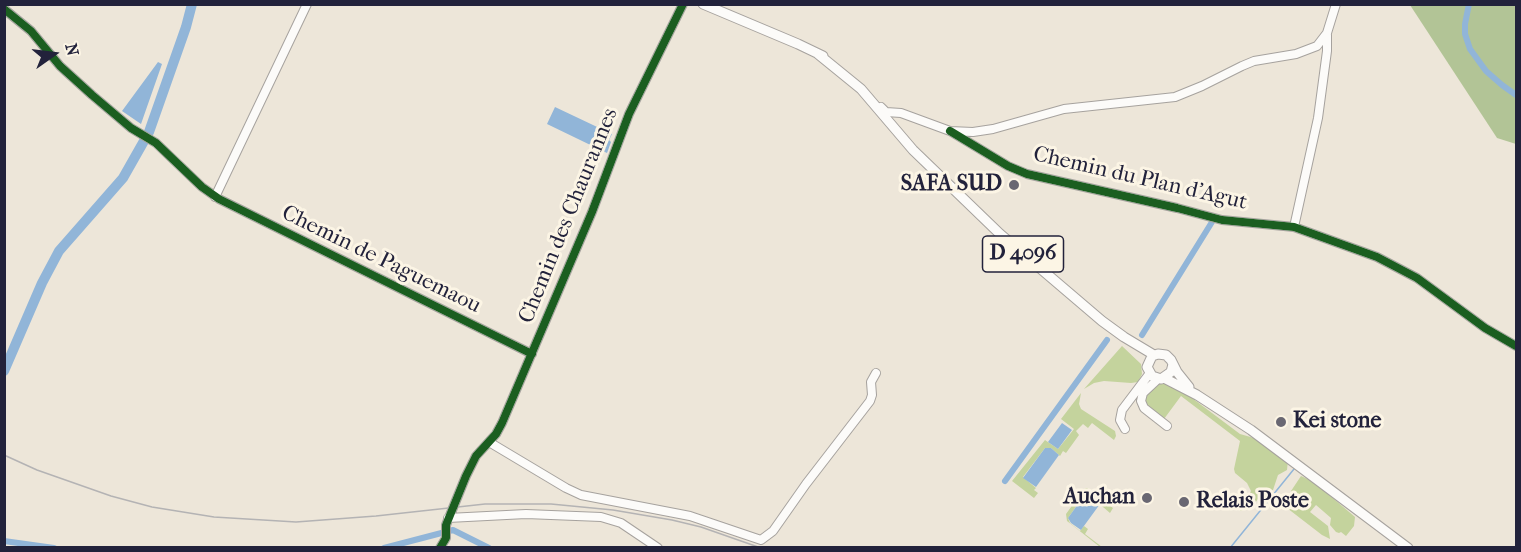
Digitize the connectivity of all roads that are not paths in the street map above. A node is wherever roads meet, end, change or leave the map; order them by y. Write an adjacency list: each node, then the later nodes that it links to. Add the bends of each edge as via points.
1 (307, 4): 12 (street)
2 (683, 4): 16 (street, Chemin des Chaurannes, via 629,114)
3 (703, 4): 7 (main road, D 4096)
4 (1336, 4): 6 (street)
5 (4, 9): 12 (street, Chemin de Paguemaou, via 31,31 83,87 131,128 156,143)
6 (1327, 33): 10 (street, via 1310,49 1248,63 1175,97 1064,109 984,131); 13 (street, via 1319,109)
7 (818, 54): 8 (main road, D 4096); 9 (main road, D 4096, via 851,73)
8 (861, 89): 9 (street); 11 (main road, D 4096)
9 (888, 112): 10 (street); 11 (main road, D 4096)
10 (951, 131): 13 (street, Chemin du Plan d'Agut, via 1027,174 1222,220)
11 (928, 165): 14 (main road, D 4096, via 1000,234)
12 (215, 197): 16 (street, Chemin de Paguemaou)
13 (1294, 227): 15 (street, Chemin du Plan d'Agut, via 1377,257 1417,278)
14 (1124, 337): 17 (main road, D 4096); 20 (main road, D 4096)
15 (1516, 346)
16 (532, 354): 24 (street, Chemin des Chaurannes, via 500,428)
17 (1154, 355): 18 (main road, via 1166,355); 20 (main road)
18 (1173, 364): 20 (main road, via 1171,372); 21 (main road, D 4096)
19 (876, 373): 24 (street, via 871,382 870,402 773,531 761,540 690,516 581,495)
20 (1155, 373): 21 (main road, D 4096); 22 (street, via 1142,402); 23 (street, via 1122,410 1120,420)
21 (1197, 394): 28 (main road, D 4096)
22 (1167, 426)
23 (1125, 429)
24 (489, 442): 25 (street, Chemin des Chaurannes, via 474,459)
25 (448, 518): 26 (street, Chemin des Chaurannes); 27 (street, via 526,514 606,518 621,523)
26 (445, 540)
27 (658, 548)
28 (1408, 548)

